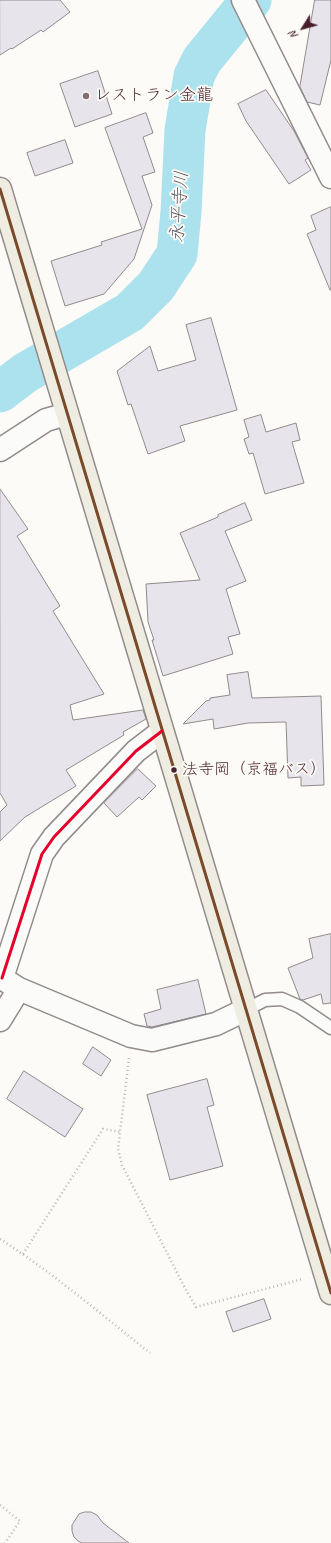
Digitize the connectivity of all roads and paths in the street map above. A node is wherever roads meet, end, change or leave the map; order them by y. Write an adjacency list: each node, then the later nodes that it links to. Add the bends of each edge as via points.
1 (243, 0): 2 (street)
2 (331, 177)
3 (0, 189): 4 (highway)
4 (64, 404): 5 (street, via 46,420); 6 (highway)
5 (0, 450)
6 (162, 731): 7 (street, via 136,751 54,837 42,854); 8 (highway)
7 (7, 981): 9 (street); 11 (street)
8 (246, 1010): 10 (lane, via 265,1000 282,999 300,1007); 11 (street, via 216,1024 152,1040); 15 (highway)
9 (0, 1020)
10 (331, 1028)
11 (131, 1036): 12 (path)
12 (120, 1132): 14 (path, via 103,1129); 15 (path, via 118,1149 122,1165 196,1307)
13 (0, 1239): 14 (path)
14 (23, 1254): 17 (path)
15 (325, 1273): 16 (highway)
16 (331, 1293)
17 (150, 1354)
18 (0, 1505): 19 (path, via 20,1521)
19 (5, 1543)

